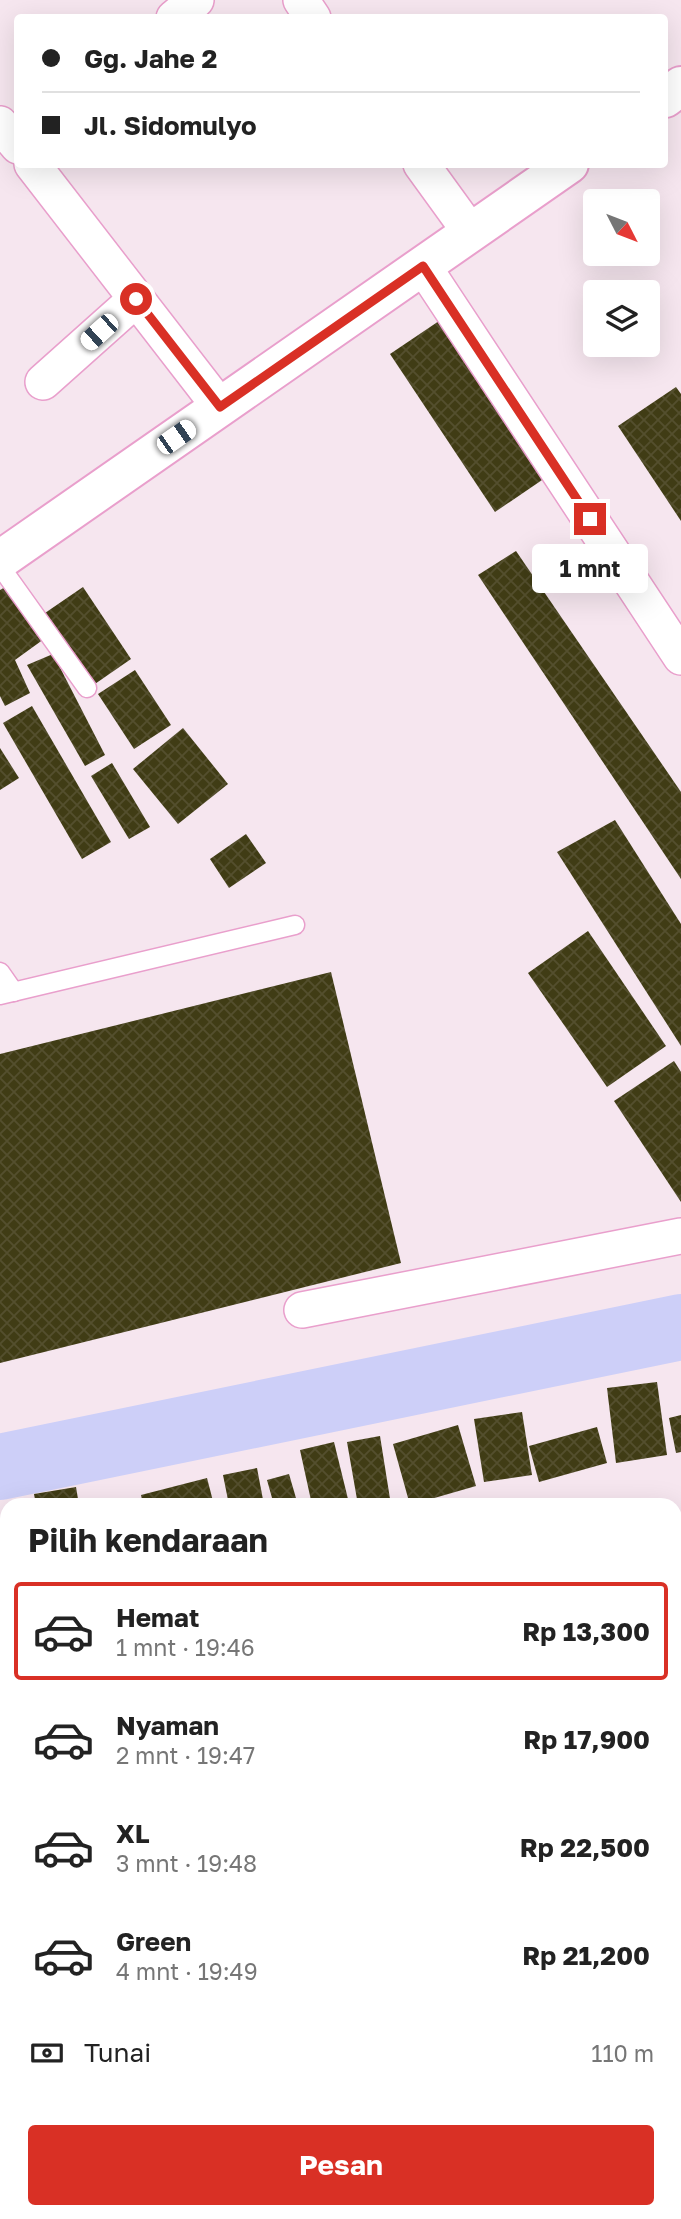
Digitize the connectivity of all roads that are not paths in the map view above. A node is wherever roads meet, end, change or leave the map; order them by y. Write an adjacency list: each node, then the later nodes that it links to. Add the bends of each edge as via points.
1 (196, 0): 2 (street)
2 (179, 14)
3 (35, 168): 8 (street)
4 (424, 168): 6 (street)
5 (563, 168): 6 (main road)
6 (471, 233): 7 (main road)
7 (423, 266): 10 (main road); 13 (street)
8 (136, 299): 9 (street); 10 (street)
9 (43, 382)
10 (220, 407): 11 (main road)
11 (0, 560)
12 (0, 566): 14 (lane)
13 (681, 657)
14 (87, 688)
15 (295, 925): 17 (lane)
16 (0, 972): 17 (lane)
17 (7, 993)
18 (681, 1236): 19 (street)
19 (302, 1310)

